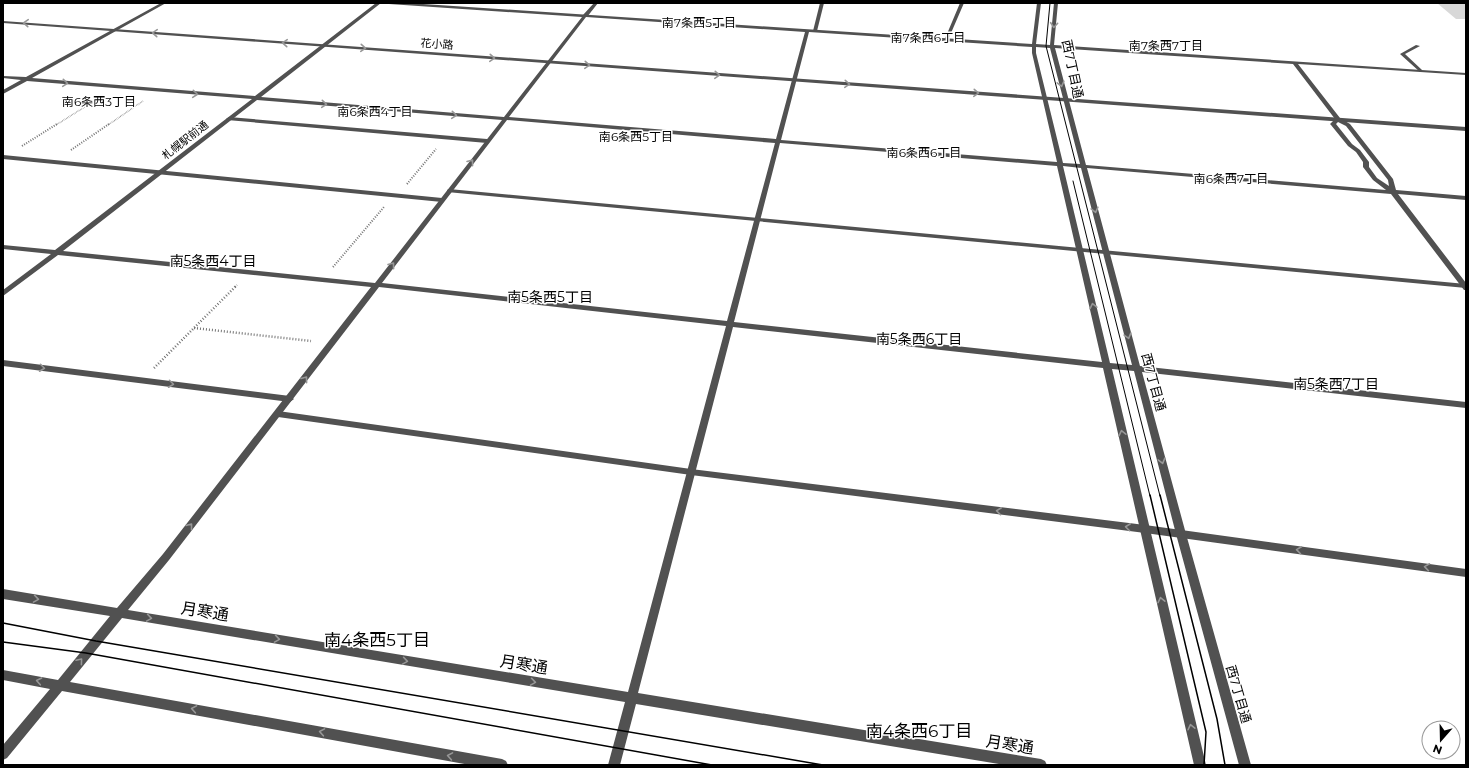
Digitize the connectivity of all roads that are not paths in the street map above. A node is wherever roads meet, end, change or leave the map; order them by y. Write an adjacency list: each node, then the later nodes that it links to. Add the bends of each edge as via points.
1 (164, 3): 11 (street)
2 (379, 3): 16 (street, 札幌駅前通)
3 (389, 3): 9 (street)
4 (596, 3): 9 (street)
5 (822, 3): 13 (street)
6 (962, 3): 14 (street)
7 (1039, 3): 15 (street)
8 (1056, 3): 17 (street, 西7丁目通, one-way to 17)
9 (586, 16): 12 (street); 19 (street)
10 (3, 22): 11 (street, 花小路, one-way to 10)
11 (115, 30): 16 (street, 花小路, one-way to 11); 24 (street)
12 (807, 31): 13 (street); 25 (street)
13 (815, 31): 14 (street)
14 (946, 40): 15 (street)
15 (1034, 45): 17 (street); 27 (street)
16 (324, 46): 19 (street, 花小路, one-way to 19); 28 (street, 札幌駅前通)
17 (1052, 46): 20 (street); 29 (street, 西7丁目通, one-way to 29)
18 (1418, 46): 21 (street, via 1402,54)
19 (548, 62): 25 (street, 花小路, one-way to 25); 31 (street)
20 (1294, 62): 21 (street); 32 (street)
21 (1420, 71): 22 (street)
22 (1466, 74)
23 (3, 77): 24 (street)
24 (26, 79): 26 (street); 28 (street, one-way to 28)
25 (794, 80): 27 (street, 花小路, one-way to 27); 35 (street)
26 (3, 92)
27 (1045, 98): 29 (street, 花小路); 37 (street)
28 (255, 99): 30 (street, 札幌駅前通); 31 (street, one-way to 31)
29 (1065, 100): 32 (street, 花小路); 38 (street, 西7丁目通)
30 (229, 119): 34 (street); 39 (street, 札幌駅前通)
31 (504, 119): 34 (street); 35 (street)
32 (1338, 119): 33 (street, 花小路); 41 (street, via 1348,125 1391,180); 41 (street, via 1333,124 1358,151 1366,162 1366,168 1375,179)
33 (1466, 129)
34 (487, 141): 40 (street, one-way to 34)
35 (778, 142): 37 (street); 44 (street)
36 (3, 157): 39 (street)
37 (1060, 165): 38 (street); 46 (street)
38 (1084, 167): 41 (street); 48 (street, 西7丁目通, one-way to 48)
39 (161, 171): 43 (street); 47 (street, 札幌駅前通)
40 (449, 191): 43 (street); 44 (street)
41 (1394, 192): 42 (street); 50 (street)
42 (1466, 198)
43 (442, 200): 49 (street, one-way to 43)
44 (757, 220): 46 (street); 52 (street)
45 (3, 247): 47 (street)
46 (1080, 250): 48 (street); 54 (street, one-way to 46)
47 (57, 252): 49 (street); 51 (street, 札幌駅前通)
48 (1105, 252): 50 (street); 55 (street, 西7丁目通, one-way to 55)
49 (376, 285): 52 (street); 56 (street, one-way to 49)
50 (1466, 287)
51 (3, 294)
52 (730, 324): 54 (street); 59 (street)
53 (3, 363): 56 (street, one-way to 56)
54 (1106, 367): 55 (street); 60 (street, one-way to 54)
55 (1138, 370): 57 (street); 61 (street, 西7丁目通, one-way to 61)
56 (290, 399): 58 (street)
57 (1466, 405)
58 (278, 414): 59 (street); 64 (street, one-way to 58)
59 (691, 472): 60 (street, one-way to 59); 67 (street)
60 (1145, 529): 61 (street); 72 (street, one-way to 60)
61 (1181, 534): 62 (street, one-way to 61); 73 (street, 西7丁目通)
62 (1466, 573)
63 (3, 594): 64 (street, 月寒通, one-way to 64)
64 (120, 613): 66 (street, one-way to 64); 67 (street, 月寒通, one-way to 67)
65 (3, 675): 66 (street, one-way to 65)
66 (59, 685): 68 (street); 69 (street, one-way to 66)
67 (631, 698): 70 (street); 71 (street, 月寒通)
68 (3, 754)
69 (502, 765)
70 (614, 765)
71 (1041, 765)
72 (1200, 765)
73 (1245, 765)

